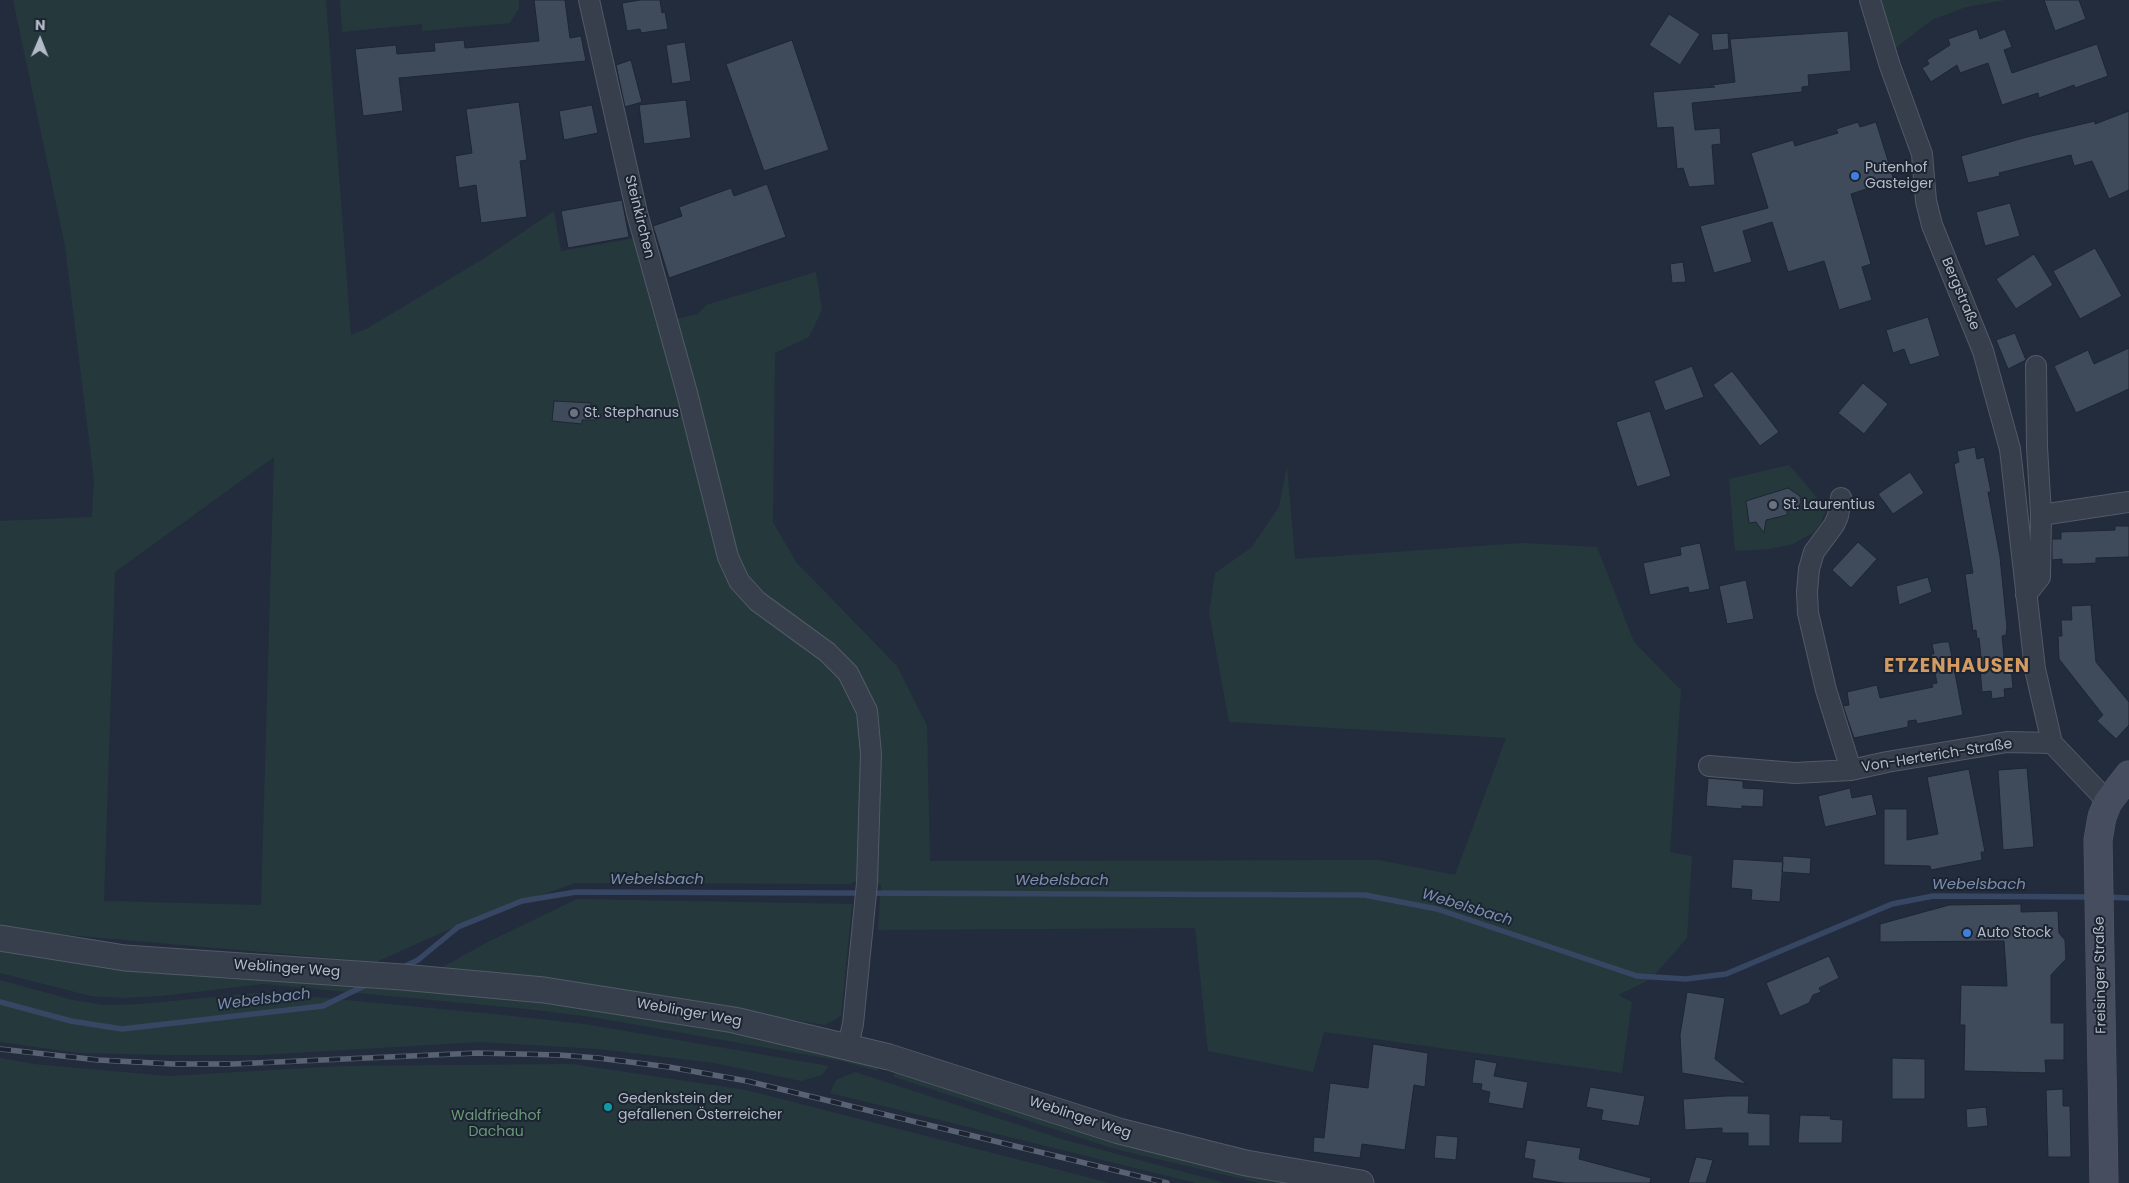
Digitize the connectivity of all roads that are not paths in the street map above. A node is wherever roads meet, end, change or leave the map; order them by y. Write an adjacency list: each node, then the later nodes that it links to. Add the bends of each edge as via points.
1 (589, 0): 14 (street, Steinkirchen, via 637,213 728,557 739,581 757,601 827,652 848,673 867,711 871,754 866,905)
2 (1870, 0): 7 (street, Bergstraße, via 1922,154 1926,201 1932,225 1983,351 2010,449)
3 (2036, 366): 6 (street)
4 (1840, 498): 10 (street, Von-Herterich-Straße, via 1834,525 1814,552 1807,592 1808,613 1826,690)
5 (2129, 502): 6 (street)
6 (2041, 515): 7 (street, via 2040,577)
7 (2026, 595): 8 (street, Bergstraße, via 2035,669)
8 (2052, 743): 10 (street, Von-Herterich-Straße, via 2007,742); 12 (street)
9 (1709, 766): 10 (street, Von-Herterich-Straße, via 1795,773)
10 (1851, 770)
11 (2129, 776): 12 (main road, Freisinger Straße)
12 (2108, 802): 16 (main road, Freisinger Straße, via 2098,840)
13 (0, 938): 14 (street, Weblinger Weg, via 125,958 544,990 734,1020)
14 (848, 1046): 15 (street, Weblinger Weg, via 1119,1131 1246,1163)
15 (1361, 1183)
16 (2104, 1183)

